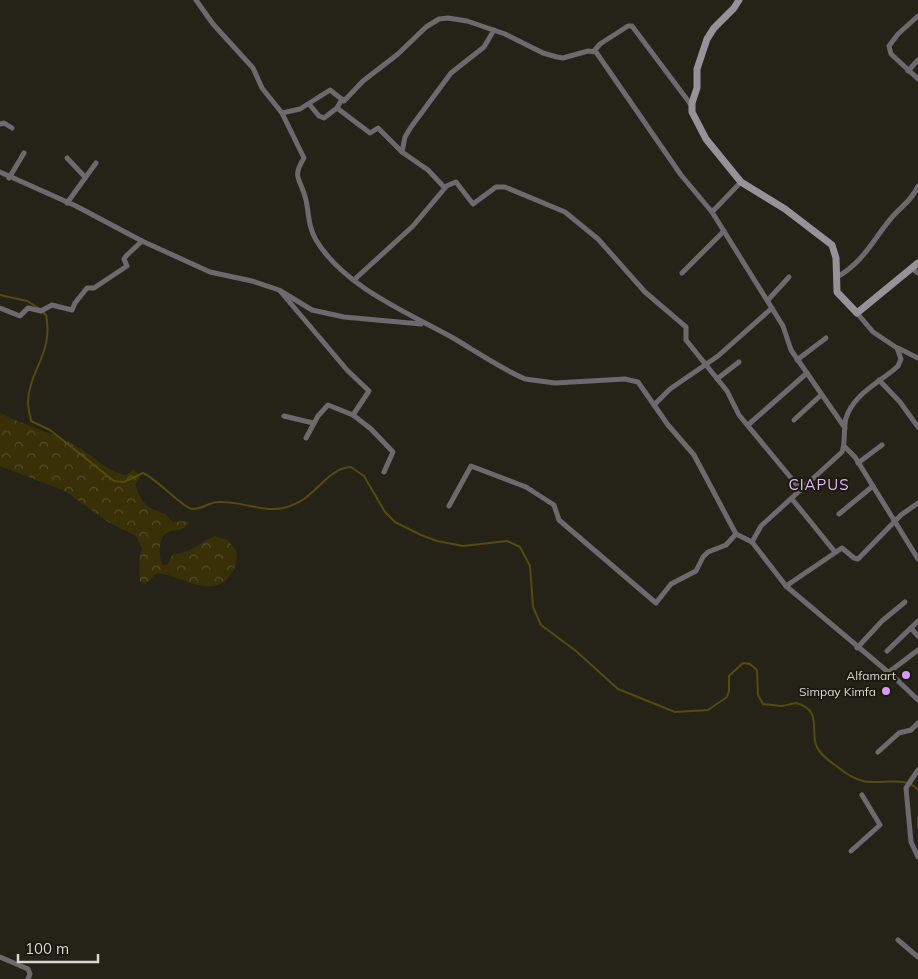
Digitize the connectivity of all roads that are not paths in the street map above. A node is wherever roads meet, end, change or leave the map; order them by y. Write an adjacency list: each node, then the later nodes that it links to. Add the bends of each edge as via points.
1 (196, 0): 13 (street, via 250,64 265,93)
2 (739, 0): 11 (street, via 707,39 697,65 697,88)
3 (918, 16): 7 (street, via 889,46 891,54)
4 (494, 30): 5 (street, via 557,57); 9 (street, via 458,19 439,19 344,101); 16 (street, via 484,47 454,69 411,127)
5 (594, 51): 11 (street, via 601,43 632,26); 27 (street, via 681,174)
6 (918, 60): 7 (street)
7 (908, 70): 8 (street)
8 (918, 79)
9 (342, 99): 10 (street, via 330,90); 12 (street)
10 (309, 104): 12 (street, via 322,118); 13 (street)
11 (692, 107): 23 (street, via 706,140)
12 (338, 108): 16 (street, via 370,133 378,128)
13 (282, 113): 36 (street, via 304,156 297,172 316,239 334,262)
14 (0, 124): 15 (street)
15 (12, 128)
16 (402, 152): 25 (street, via 428,170)
17 (24, 153): 22 (street)
18 (67, 158): 21 (street)
19 (96, 163): 21 (street)
20 (1, 174): 22 (street)
21 (84, 176): 26 (street)
22 (9, 178): 26 (street)
23 (741, 182): 27 (street); 35 (street, via 827,240 835,251)
24 (918, 186): 35 (street, via 914,196 892,217 855,266)
25 (445, 188): 36 (street, via 420,220); 48 (street, via 456,182 473,204 496,187 505,187 565,212 598,239 646,292 683,324 687,330 685,338)
26 (67, 203): 29 (street)
27 (712, 212): 28 (street)
28 (724, 231): 32 (street); 38 (street)
29 (142, 241): 37 (street, via 210,272); 39 (street, via 124,259 127,266 94,288 87,288 75,303 74,310 52,306 40,311 28,308 20,316)
30 (918, 263): 31 (street)
31 (911, 268): 33 (street); 41 (street)
32 (682, 273)
33 (918, 273)
34 (789, 277): 38 (street)
35 (837, 277): 41 (street, via 836,292)
36 (355, 279): 42 (street, via 374,296)
37 (279, 290): 42 (street, via 320,313); 54 (street, via 369,391)
38 (768, 300): 40 (street)
39 (0, 308)
40 (772, 308): 46 (street); 48 (street)
41 (858, 312): 44 (street, via 873,332)
42 (424, 325): 53 (street, via 525,379 546,383 635,380)
43 (826, 338): 46 (street)
44 (897, 348): 45 (street); 51 (street, via 901,359 898,366)
45 (918, 358)
46 (797, 360): 49 (street)
47 (739, 362): 50 (street)
48 (707, 365): 50 (street); 53 (street, via 670,389)
49 (807, 373): 52 (street); 59 (street)
50 (717, 379): 59 (street)
51 (879, 380): 58 (street); 60 (street, via 859,397)
52 (822, 395): 56 (street); 60 (street)
53 (654, 405): 73 (street, via 694,455)
54 (354, 415): 57 (street, via 330,404); 65 (street, via 392,452)
55 (284, 416): 57 (street)
56 (794, 420)
57 (314, 423): 61 (street)
58 (917, 424)
59 (748, 425): 67 (street)
60 (845, 428): 63 (street)
61 (306, 438)
62 (882, 445): 64 (street)
63 (844, 446): 64 (street); 67 (street, via 838,458)
64 (858, 462): 66 (street)
65 (384, 472)
66 (873, 486): 71 (street); 72 (street)
67 (802, 490): 68 (street)
68 (792, 499): 74 (street, via 761,526); 75 (street)
69 (918, 504): 72 (street)
70 (448, 506): 73 (street, via 471,466 524,487 554,506 559,520 656,603 671,584 696,571 702,557 726,545)
71 (839, 514)
72 (894, 523): 75 (street, via 858,558 842,548); 76 (street)
73 (736, 534): 74 (street)
74 (752, 542): 77 (street)
75 (835, 552): 77 (street)
76 (918, 560)
77 (786, 586): 82 (street)
78 (905, 602): 82 (street, via 882,621)
79 (918, 621): 80 (street)
80 (911, 628): 81 (street); 84 (street)
81 (918, 636)
82 (858, 648): 85 (street)
83 (918, 650): 85 (street)
84 (886, 651)
85 (889, 672): 87 (street)
86 (918, 690): 87 (street)
87 (913, 694): 88 (street)
88 (918, 700)
89 (918, 723): 90 (street, via 908,731 900,732)
90 (878, 752)
91 (916, 772): 94 (street, via 906,788 911,842)
92 (862, 795): 93 (street, via 880,824)
93 (851, 852)
94 (918, 857)
95 (898, 940): 97 (street)
96 (0, 957): 98 (street, via 28,969)
97 (918, 958)
98 (28, 979)

